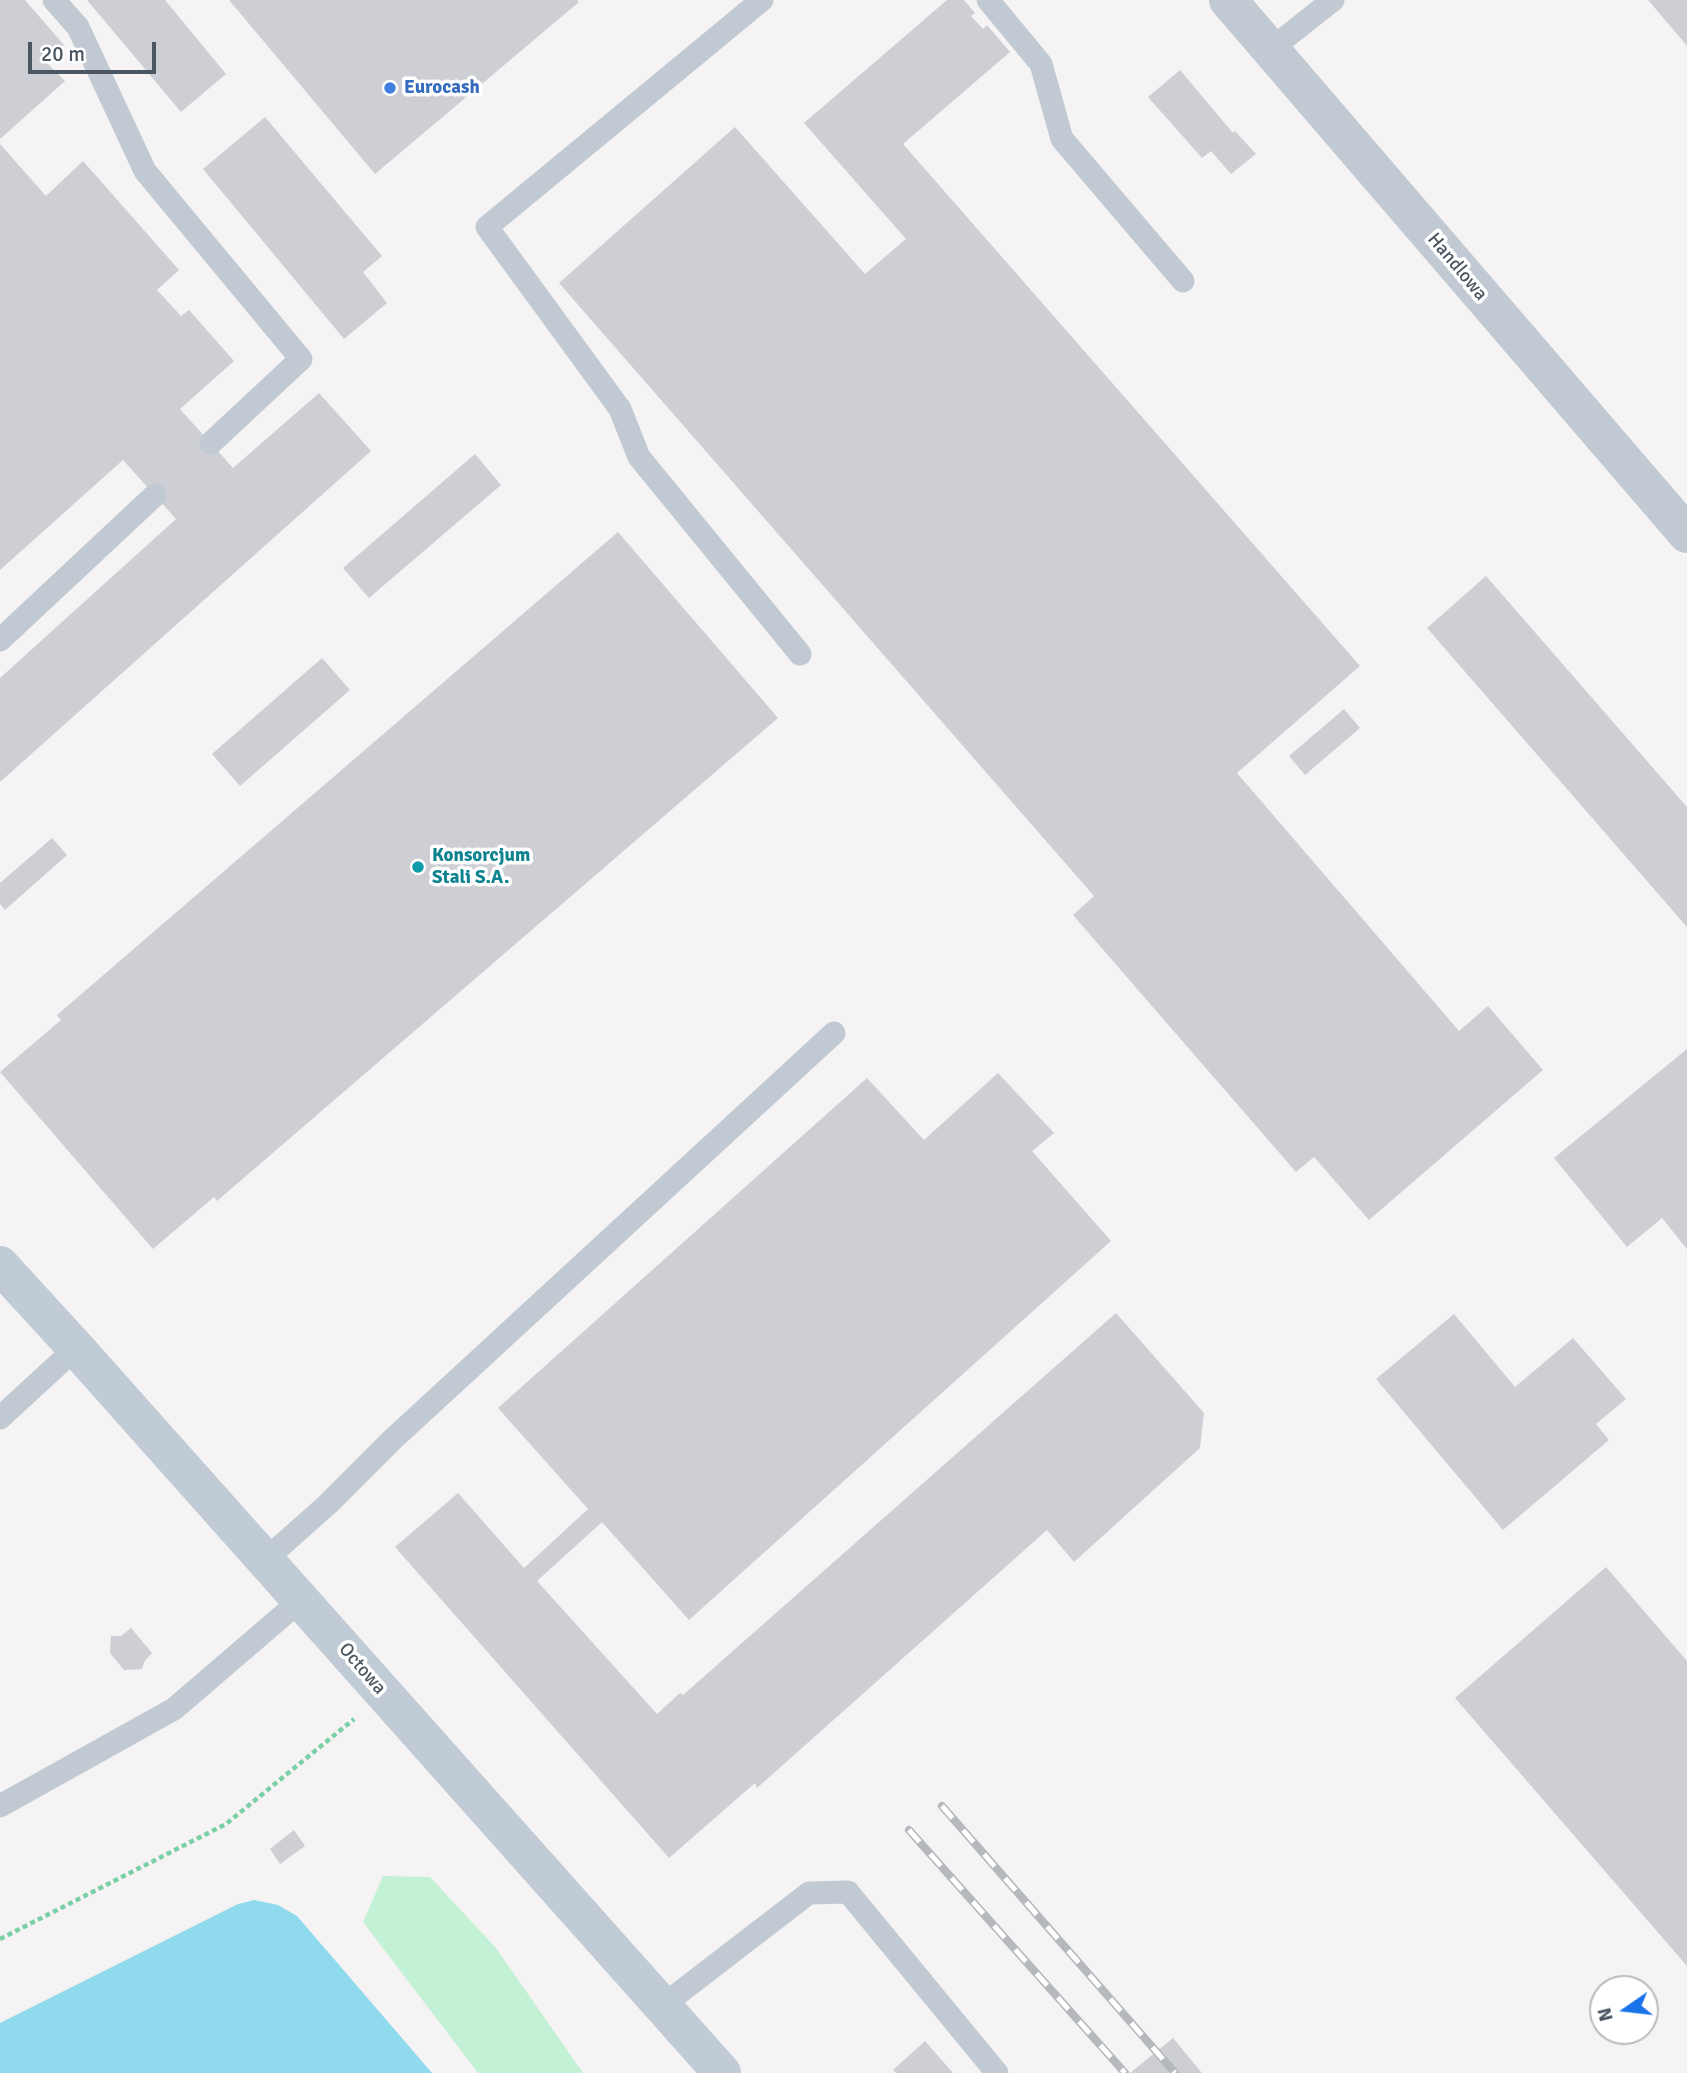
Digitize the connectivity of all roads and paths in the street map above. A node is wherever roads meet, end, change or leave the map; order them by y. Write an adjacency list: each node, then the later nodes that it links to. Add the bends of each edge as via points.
1 (54, 0): 8 (lane, via 78,27 145,171 301,359)
2 (762, 0): 12 (lane, via 487,227 620,409 639,457)
3 (988, 0): 7 (lane, via 1041,64 1062,139)
4 (1228, 0): 6 (street, Handlowa)
5 (1332, 0): 6 (lane)
6 (1271, 49): 10 (street, Handlowa)
7 (1183, 281)
8 (211, 443)
9 (155, 495): 11 (lane)
10 (1687, 534)
11 (0, 640)
12 (800, 654)
13 (834, 1033): 17 (lane)
14 (0, 1265): 15 (street, Octowa)
15 (76, 1348): 16 (lane); 17 (street, Octowa)
16 (0, 1418)
17 (265, 1560): 18 (street, Octowa)
18 (301, 1600): 19 (street, Octowa); 20 (lane, via 174,1709)
19 (385, 1695): 21 (path, via 226,1824); 22 (street, Octowa)
20 (0, 1806)
21 (0, 1939)
22 (662, 2006): 23 (street, Octowa); 24 (lane, via 809,1893 848,1892)
23 (722, 2073)
24 (997, 2073)

